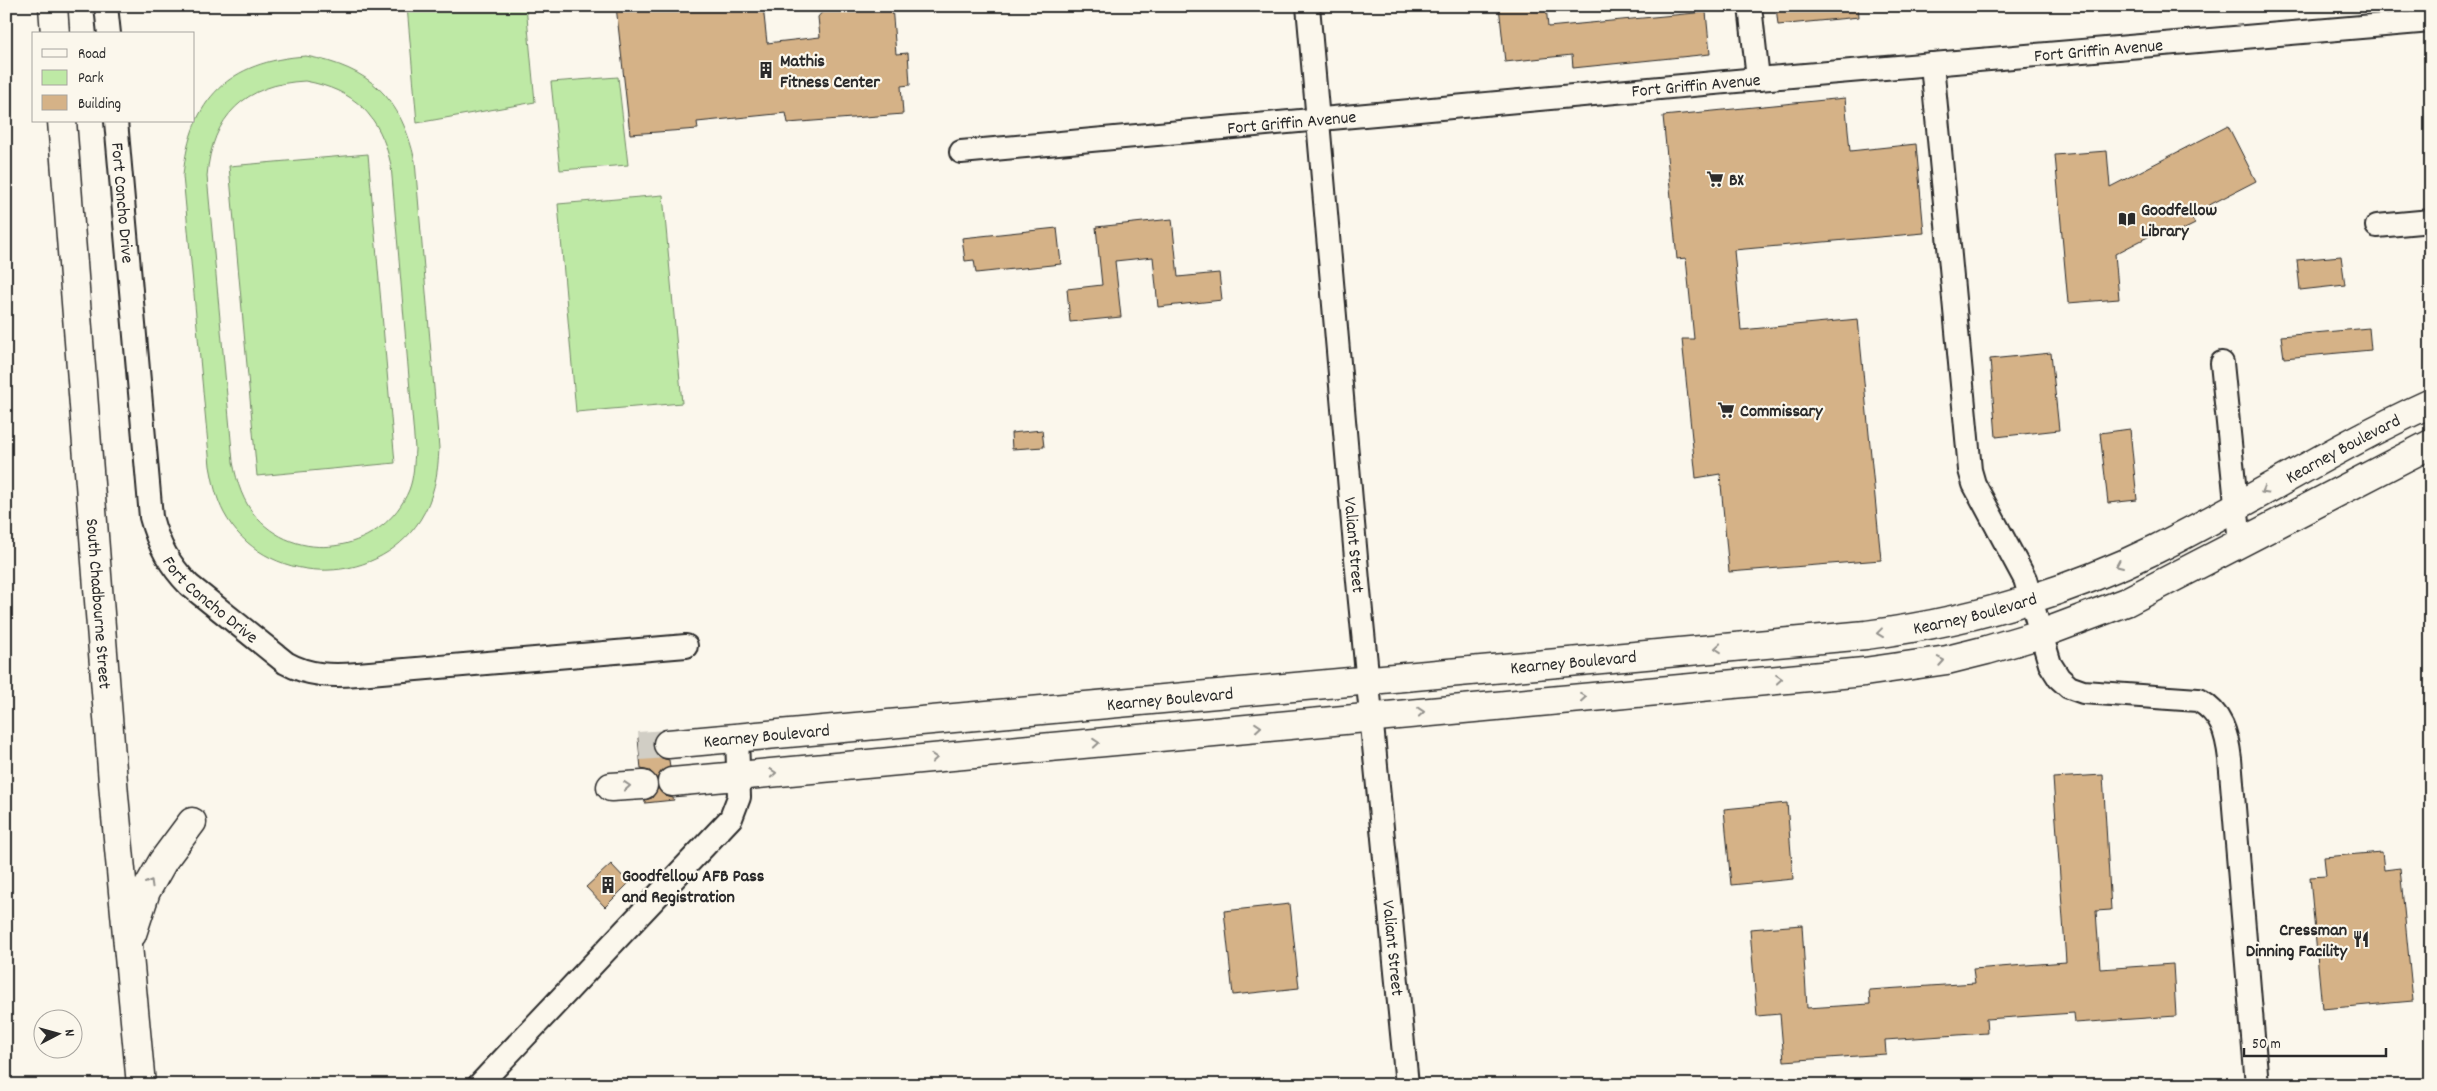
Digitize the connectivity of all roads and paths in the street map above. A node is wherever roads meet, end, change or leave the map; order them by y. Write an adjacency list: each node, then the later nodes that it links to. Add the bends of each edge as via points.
1 (53, 6): 6 (street)
2 (106, 6): 7 (street)
3 (1308, 6): 10 (street, Valiant Street)
4 (1750, 6): 9 (street)
5 (2431, 21): 8 (street, Fort Griffin Avenue)
6 (55, 32)
7 (109, 32)
8 (1932, 64): 9 (street, Fort Griffin Avenue); 21 (street, via 1970,470 1980,498 2015,559)
9 (1758, 79): 10 (street, Fort Griffin Avenue)
10 (1318, 120): 13 (street, Fort Griffin Avenue); 24 (street, Valiant Street)
11 (62, 122): 33 (street, South Chadbourne Street)
12 (116, 122): 23 (street, Fort Concho Drive, via 151,517 166,557 189,585 286,663 316,674 358,674)
13 (961, 152)
14 (2431, 221): 15 (street)
15 (2377, 226)
16 (2222, 363): 19 (street)
17 (2431, 403): 19 (street, Kearney Boulevard, one-way to 19)
18 (2431, 444): 20 (street, Kearney Boulevard)
19 (2235, 507): 20 (street); 21 (street, Kearney Boulevard, one-way to 21, via 2155,549)
20 (2240, 543): 22 (street, Kearney Boulevard, via 2126,602)
21 (2033, 599): 22 (street); 24 (street, Kearney Boulevard, one-way to 24, via 1945,622 1885,632)
22 (2041, 634): 25 (street, Kearney Boulevard, one-way to 22, via 1882,670 1947,660); 37 (street, via 2050,664 2069,687 2083,692 2198,700 2208,705 2223,726 2229,753)
23 (686, 646)
24 (1369, 679): 25 (street, Valiant Street); 26 (street, Kearney Boulevard)
25 (1372, 716): 28 (street, Kearney Boulevard, one-way to 25); 36 (street, Valiant Street)
26 (737, 738): 27 (street, Kearney Boulevard); 28 (street)
27 (668, 744)
28 (740, 776): 29 (street, Kearney Boulevard); 35 (street, via 739,797 731,818)
29 (672, 782)
30 (643, 785): 31 (street, one-way to 30)
31 (611, 787)
32 (192, 822): 33 (street, one-way to 32, via 146,891)
33 (128, 945): 34 (street, South Chadbourne Street)
34 (141, 1085)
35 (479, 1085)
36 (1407, 1085)
37 (2257, 1085)

